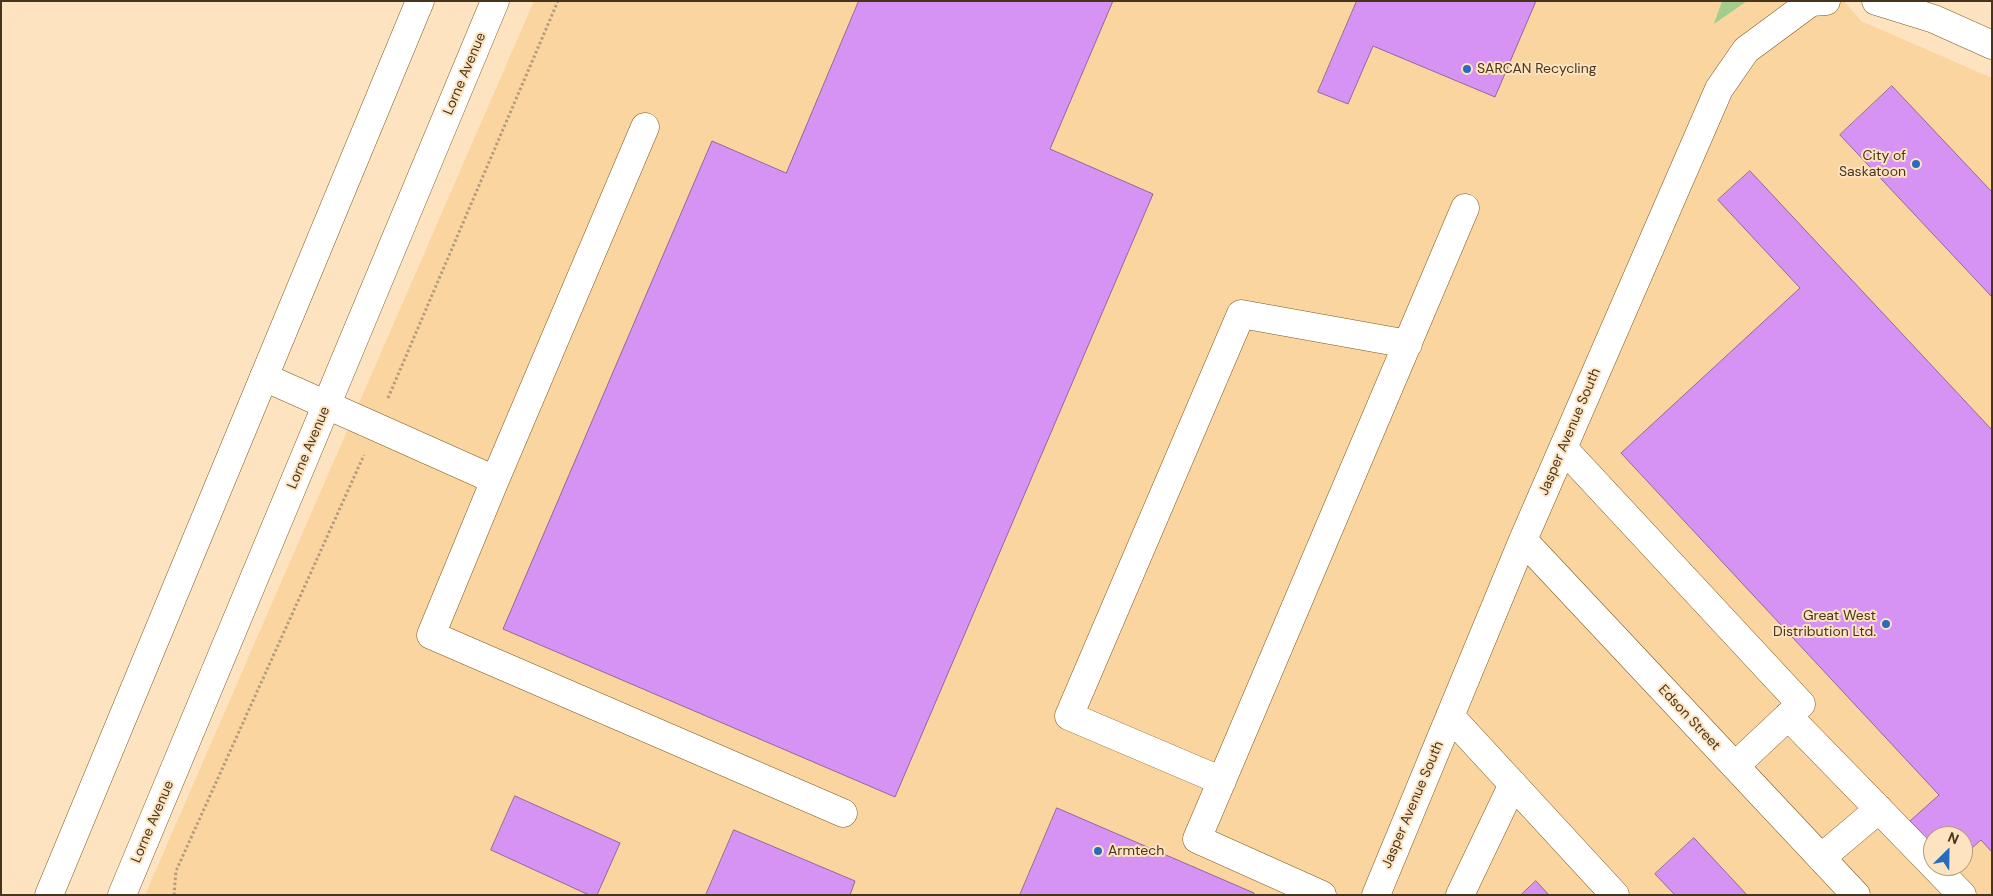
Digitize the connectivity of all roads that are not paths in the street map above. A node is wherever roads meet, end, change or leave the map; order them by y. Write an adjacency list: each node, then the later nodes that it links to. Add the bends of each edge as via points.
1 (420, 1): 10 (main road)
2 (496, 1): 11 (main road, Lorne Avenue)
3 (1826, 1): 5 (main road)
4 (1876, 1): 6 (main road, via 1934,19)
5 (1811, 2): 12 (main road, Jasper Avenue South, via 1746,50 1719,88)
6 (1992, 44)
7 (645, 127): 13 (main road)
8 (1465, 208): 9 (main road)
9 (1408, 344): 18 (main road); 18 (main road, via 1241,314 1069,716)
10 (264, 377): 11 (main road); 26 (main road)
11 (327, 404): 13 (main road); 22 (main road, Lorne Avenue)
12 (1563, 448): 14 (main road, Jasper Avenue South); 16 (main road, via 1801,704)
13 (495, 480): 21 (main road, via 431,635)
14 (1523, 540): 15 (main road, Jasper Avenue South); 17 (main road, Edson Street)
15 (1450, 716): 19 (main road); 30 (main road, Jasper Avenue South)
16 (1788, 716): 17 (main road); 20 (main road)
17 (1735, 766): 24 (main road, Edson Street)
18 (1222, 781): 29 (main road, via 1197,839)
19 (1513, 784): 31 (main road); 32 (main road)
20 (1879, 809): 23 (main road); 24 (main road)
21 (843, 813)
22 (140, 851): 27 (main road, Lorne Avenue); 28 (main road)
23 (1923, 854)
24 (1821, 858): 33 (main road, Edson Street)
25 (1944, 876): 34 (main road)
26 (50, 895)
27 (122, 895)
28 (144, 895)
29 (1322, 895)
30 (1376, 895)
31 (1460, 895)
32 (1615, 895)
33 (1856, 895)
34 (1962, 895)

